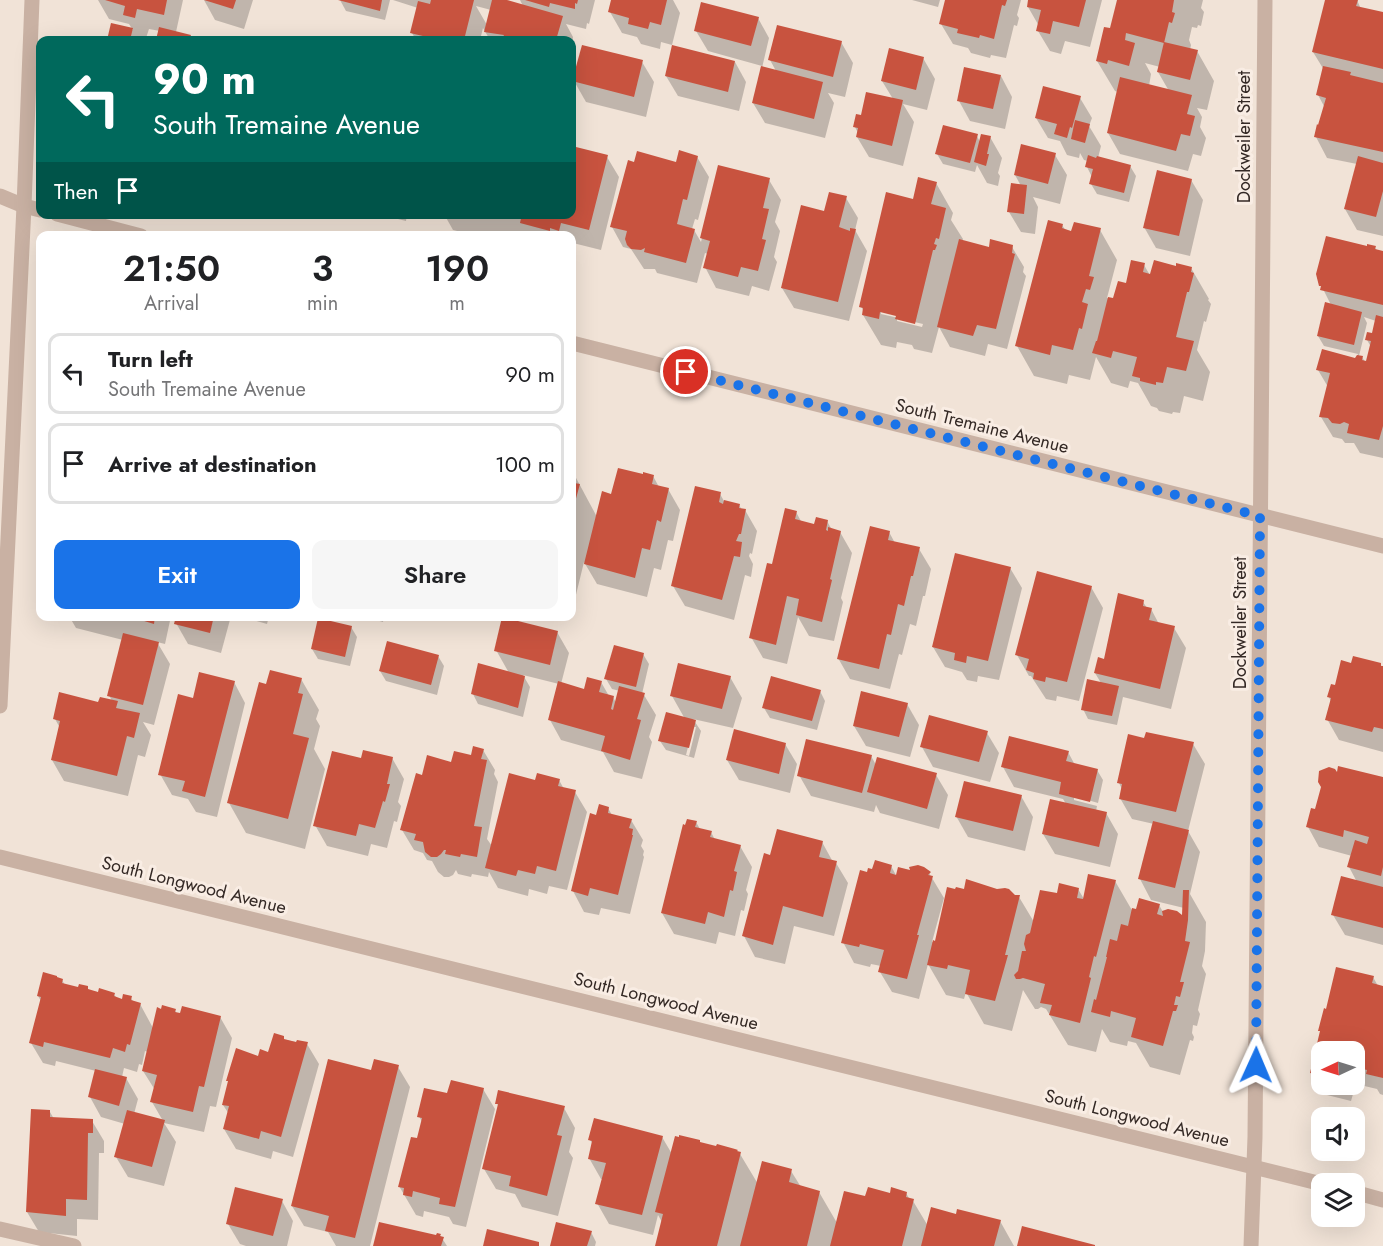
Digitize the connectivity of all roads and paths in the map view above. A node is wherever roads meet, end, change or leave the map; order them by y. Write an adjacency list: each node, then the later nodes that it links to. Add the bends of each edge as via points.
1 (32, 0): 4 (street)
2 (1265, 0): 9 (street, Dockweiler Street)
3 (0, 196): 4 (street)
4 (24, 206): 5 (street); 11 (street)
5 (36, 209)
6 (76, 219): 7 (street)
7 (122, 231)
8 (576, 344): 9 (street, South Tremaine Avenue)
9 (1260, 516): 10 (street, South Tremaine Avenue); 13 (street, Dockweiler Street)
10 (1383, 546)
11 (0, 706)
12 (0, 857): 13 (street, South Longwood Avenue)
13 (1254, 1167): 14 (street, South Longwood Avenue); 19 (street, Dockweiler Street)
14 (1311, 1181)
15 (1365, 1195): 16 (street)
16 (1383, 1200)
17 (0, 1229): 18 (street)
18 (74, 1246)
19 (1251, 1246)

